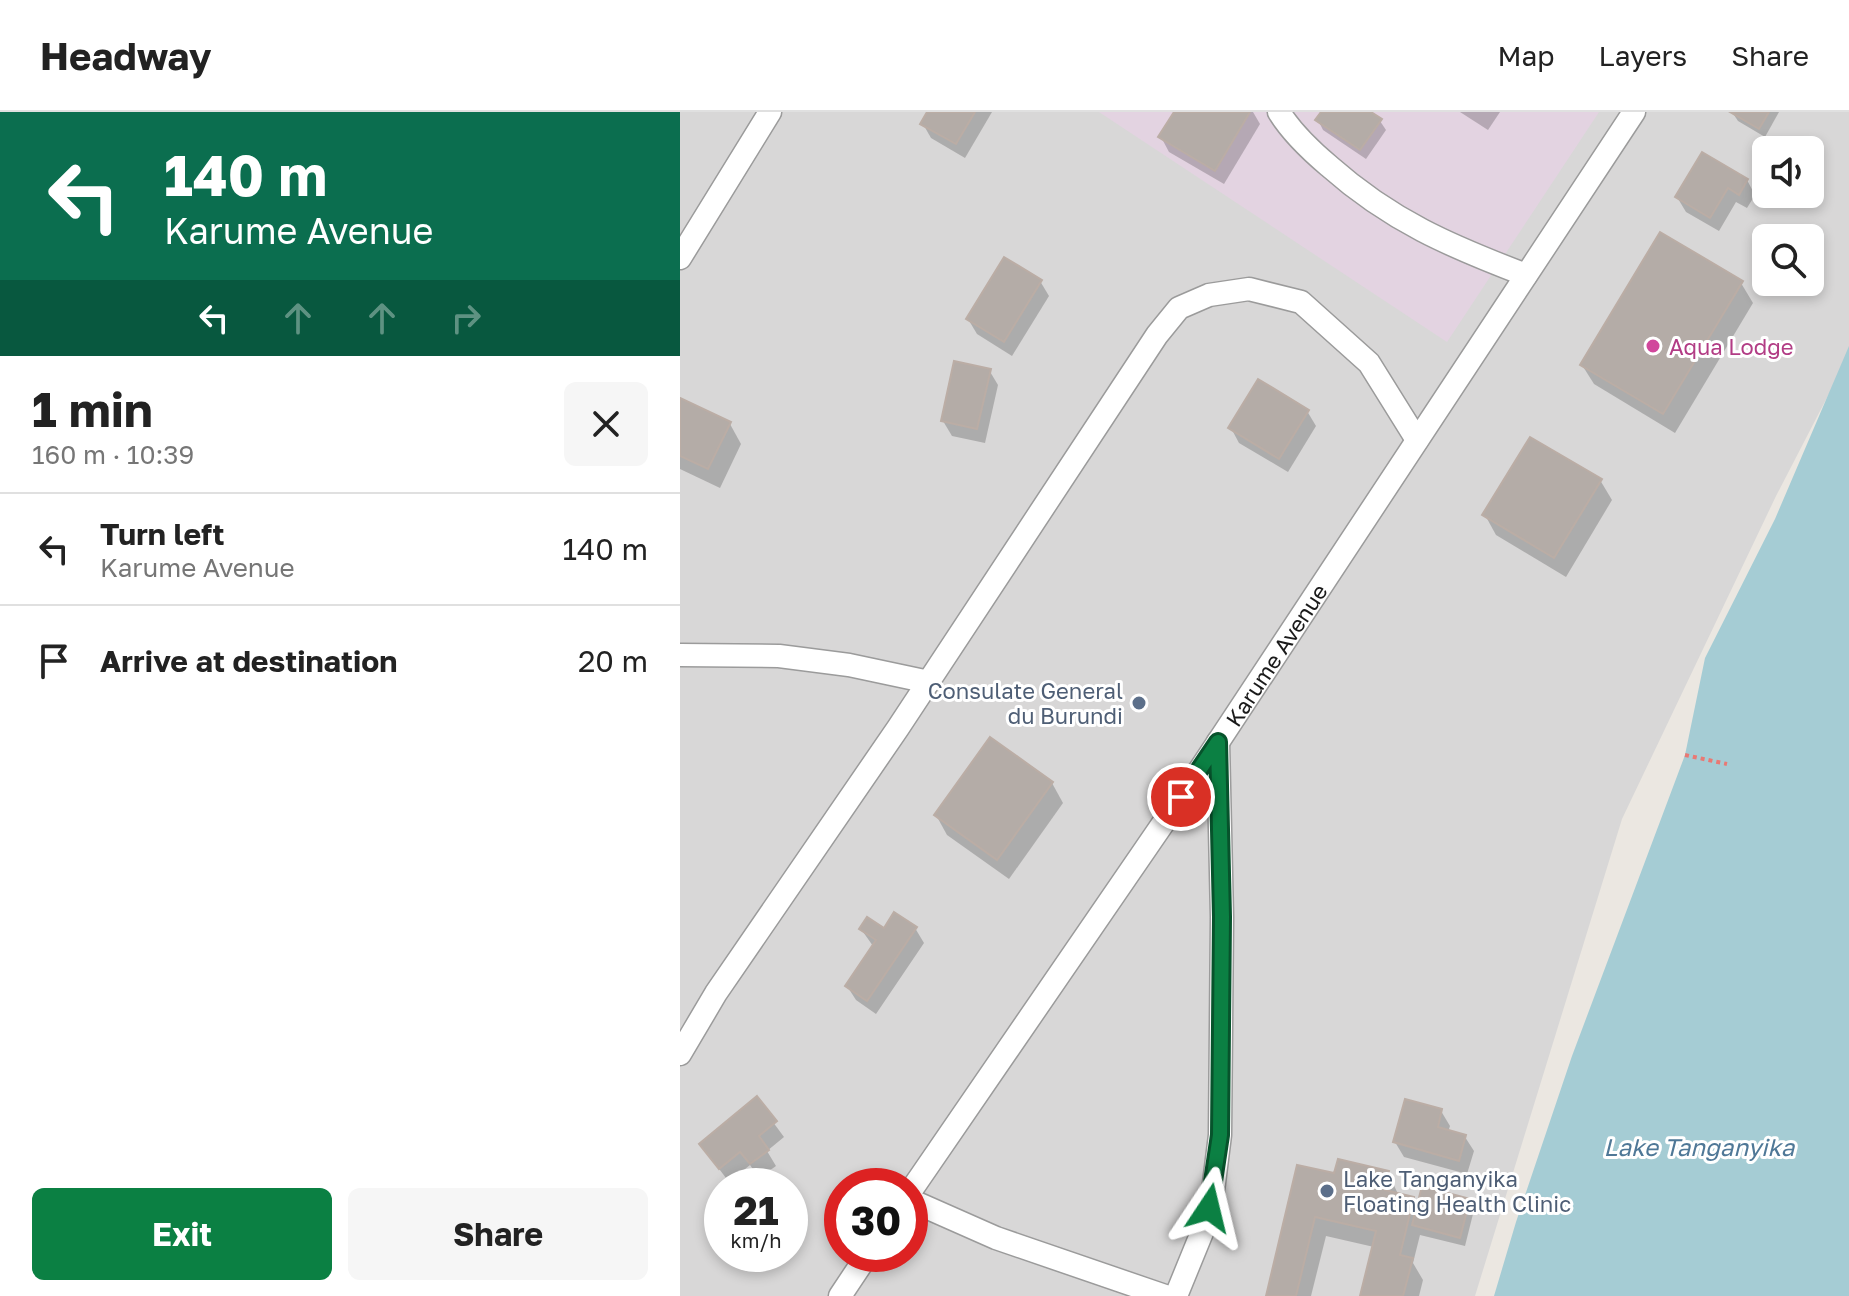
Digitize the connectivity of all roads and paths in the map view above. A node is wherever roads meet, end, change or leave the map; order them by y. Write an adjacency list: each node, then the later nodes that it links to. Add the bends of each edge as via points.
1 (770, 112): 4 (street)
2 (1279, 112): 5 (street, via 1312,152 1356,191 1417,230)
3 (1634, 112): 5 (street, Karume Avenue)
4 (680, 258)
5 (1526, 275): 6 (street, Karume Avenue)
6 (1417, 440): 8 (street, via 1369,363 1301,302 1249,289 1209,295 1179,308); 9 (street, Karume Avenue)
7 (680, 655): 8 (street, via 779,656)
8 (929, 682): 12 (street, via 724,981)
9 (1218, 742): 13 (street, Karume Avenue); 18 (street, via 1220,1135 1205,1225)
10 (1685, 755): 11 (path)
11 (1727, 764)
12 (680, 1054)
13 (926, 1168)
14 (928, 1208): 17 (street, via 996,1238)
15 (856, 1272): 16 (street)
16 (840, 1296)
17 (1165, 1296)
18 (1176, 1296)

